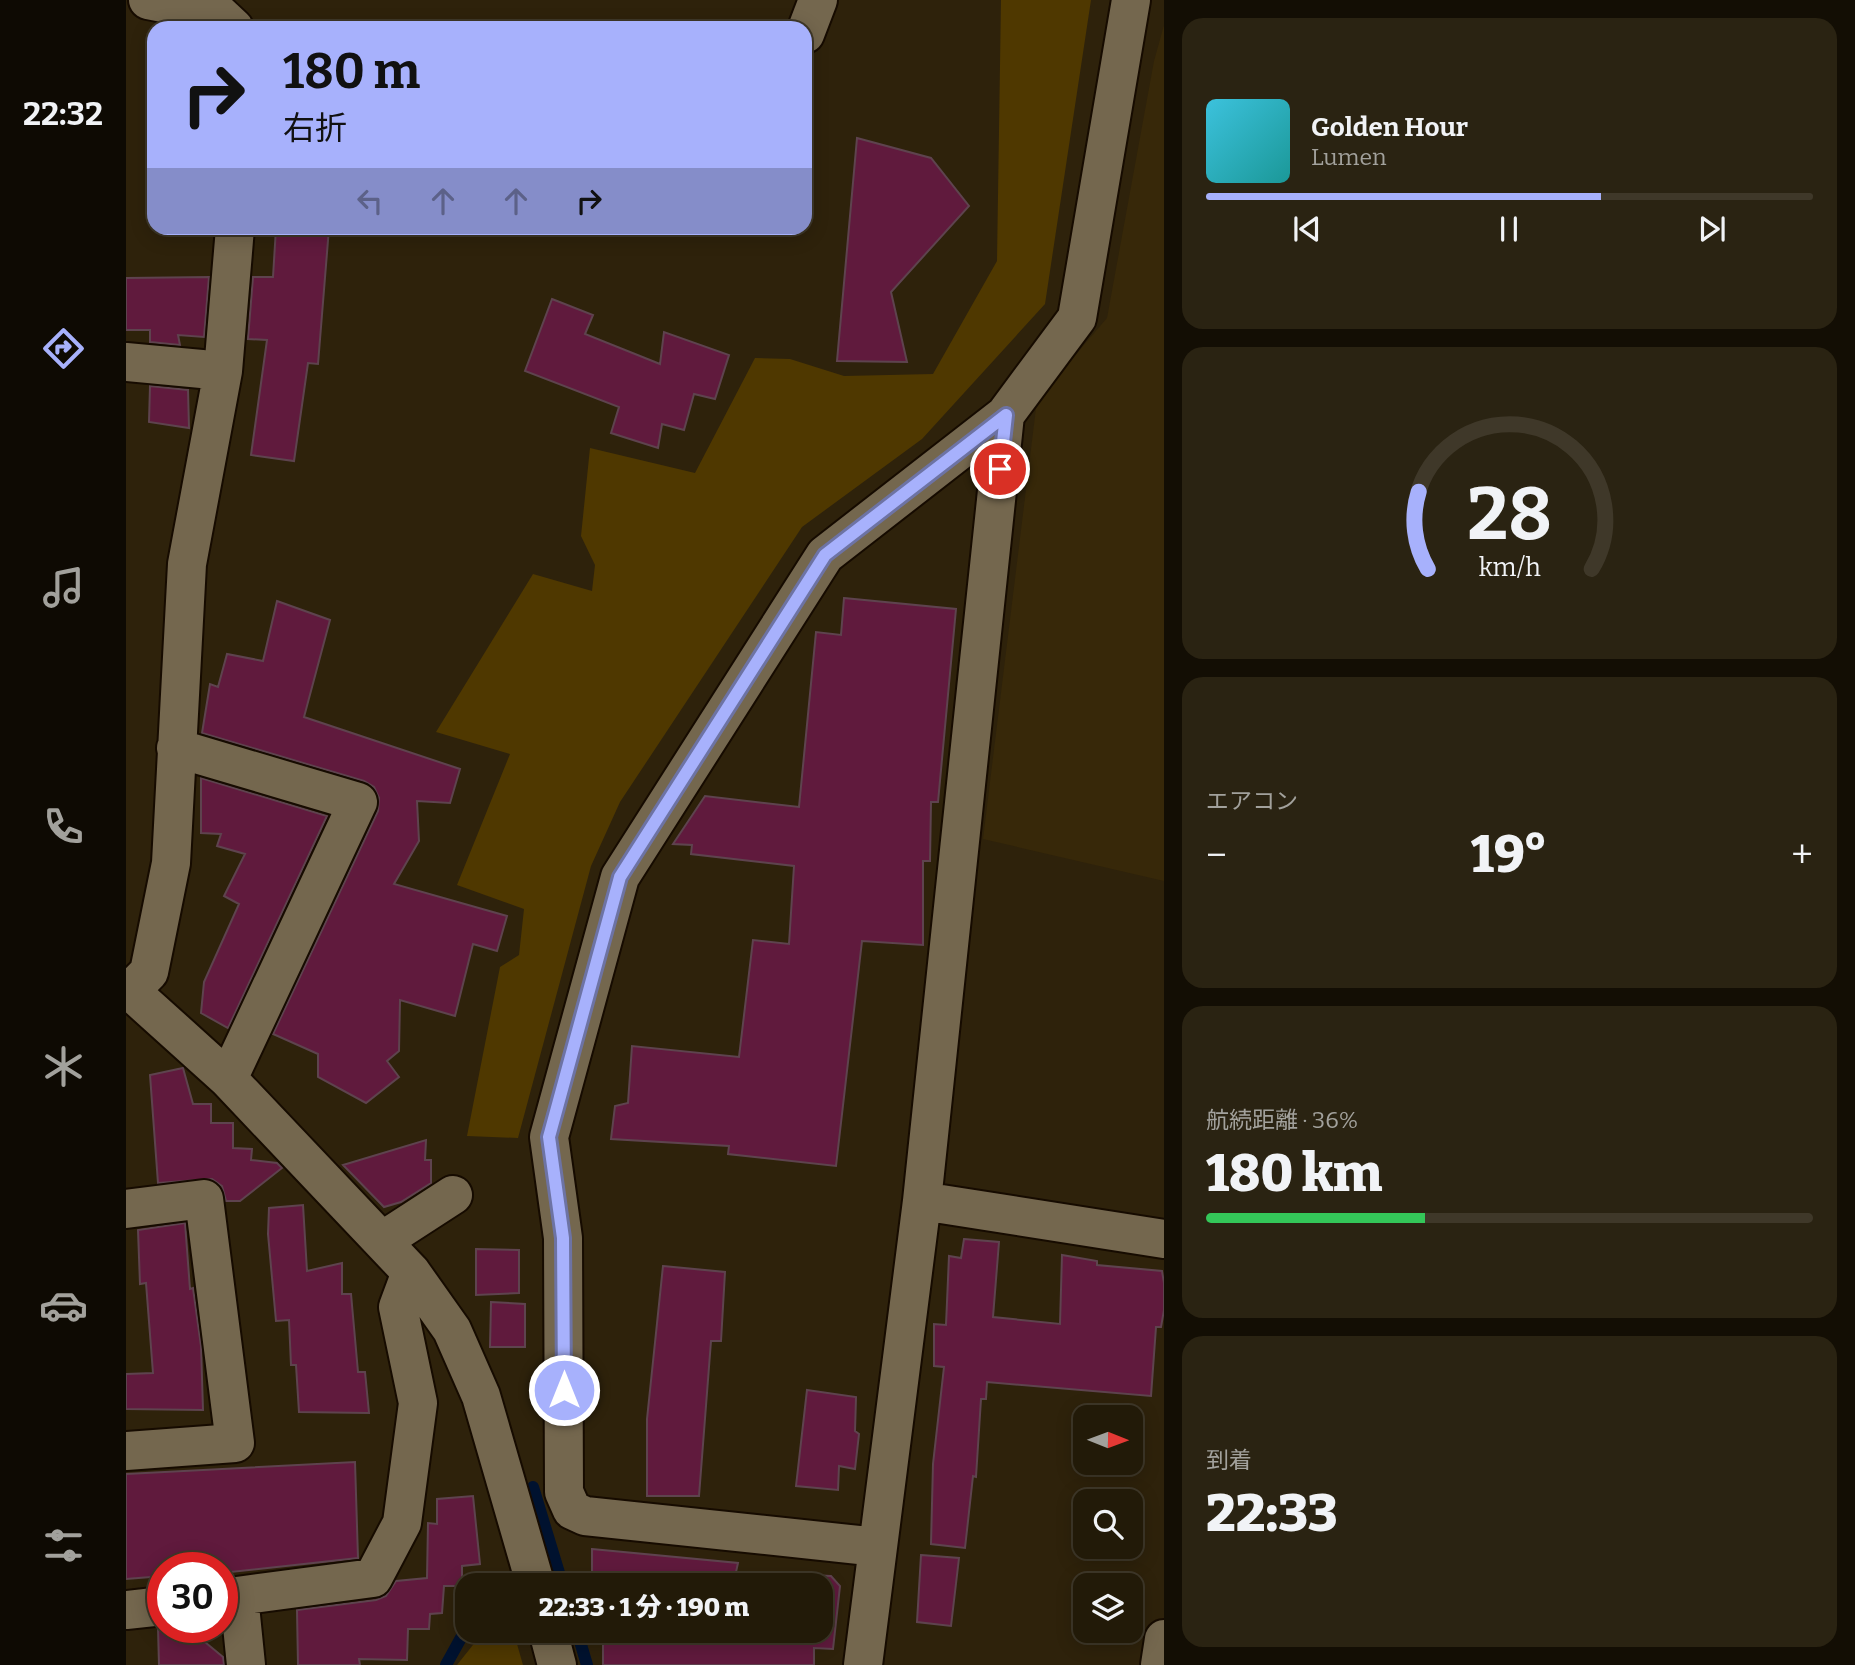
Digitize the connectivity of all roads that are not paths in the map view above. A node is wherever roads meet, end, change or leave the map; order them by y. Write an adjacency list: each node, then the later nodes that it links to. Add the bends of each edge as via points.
1 (148, 0): 4 (street, via 219,14)
2 (818, 0): 5 (street)
3 (1131, 0): 9 (street, via 1077,318)
4 (226, 21)
5 (810, 21)
6 (234, 235): 8 (street)
7 (126, 362): 8 (street)
8 (223, 371): 10 (street, via 187,564)
9 (1006, 415): 14 (street); 20 (street, via 825,555 620,877 549,1137 563,1238 564,1492 572,1510 585,1516)
10 (176, 748): 11 (street, via 171,863 149,972); 12 (street, via 358,802)
11 (128, 988): 12 (street)
12 (229, 1079): 17 (street)
13 (453, 1195): 17 (street)
14 (922, 1201): 16 (street); 20 (street)
15 (126, 1209): 19 (street, via 204,1199 235,1443)
16 (1164, 1239)
17 (382, 1241): 18 (street)
18 (411, 1272): 21 (street, via 452,1330 481,1396); 22 (street, via 398,1307 418,1404 402,1523 373,1578)
19 (126, 1451)
20 (878, 1547): 30 (street)
21 (532, 1573)
22 (238, 1596)
23 (147, 1608): 24 (street)
24 (126, 1610)
25 (238, 1631): 28 (street)
26 (1164, 1639): 31 (street)
27 (551, 1643): 29 (street)
28 (246, 1665)
29 (557, 1665)
30 (863, 1665)
31 (1160, 1665)

